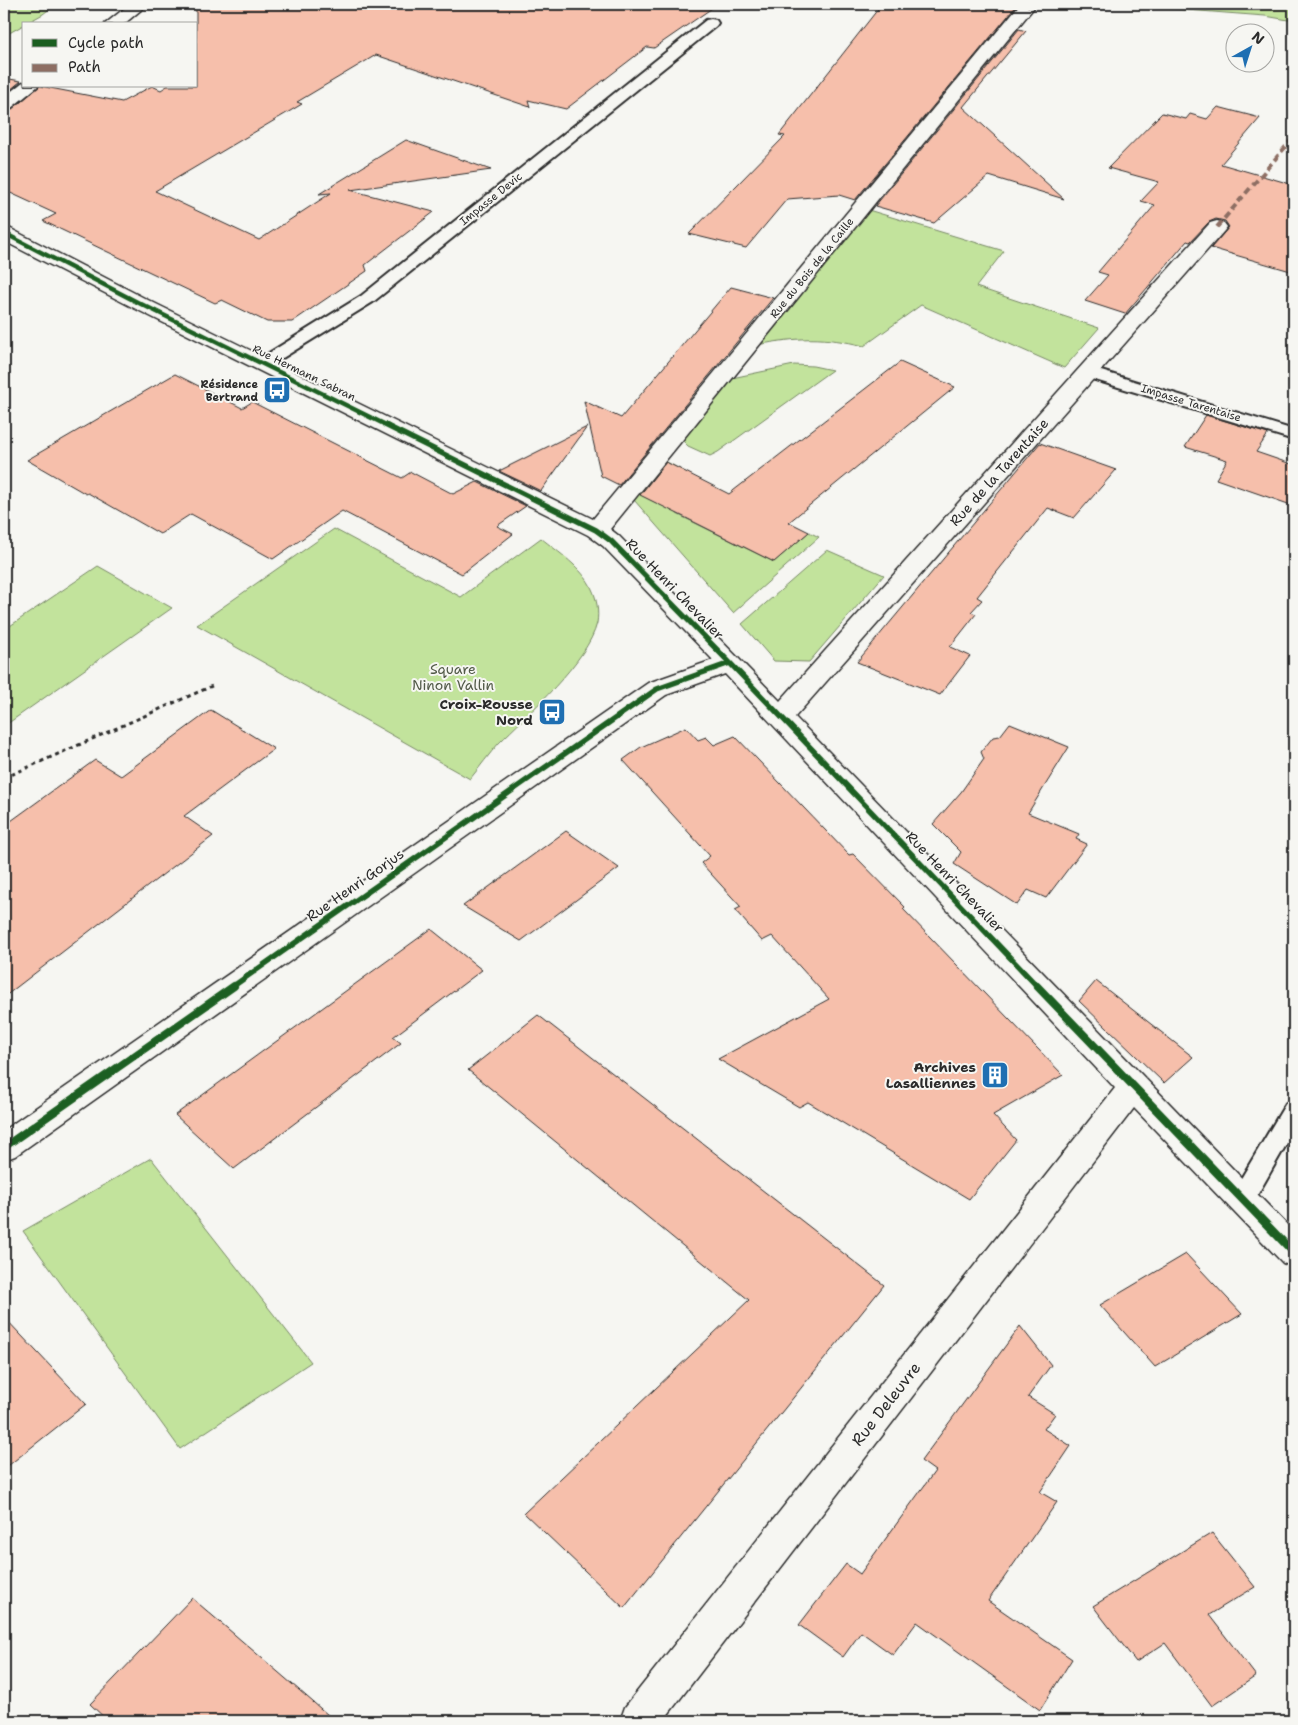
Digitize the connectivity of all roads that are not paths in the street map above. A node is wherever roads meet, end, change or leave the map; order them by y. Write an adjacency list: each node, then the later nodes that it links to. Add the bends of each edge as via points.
1 (140, 4): 3 (street)
2 (1027, 6): 12 (street, Rue du Bois de la Caille)
3 (116, 22)
4 (711, 22): 9 (lane, Impasse Devic, via 367,299)
5 (26, 88): 6 (street)
6 (4, 105)
7 (1217, 226): 10 (street, Rue de la Tarentaise)
8 (4, 233): 9 (street, Rue Hermann Sabran)
9 (262, 364): 12 (street, Rue Hermann Sabran)
10 (1088, 372): 11 (lane, Impasse Tarentaise); 14 (street, Rue de la Tarentaise)
11 (1294, 435)
12 (596, 530): 13 (street, Rue Henri Chevalier, via 611,541)
13 (730, 662): 14 (street, Rue Henri Chevalier); 17 (street, Rue Henri Gorjus, via 657,689)
14 (780, 717): 15 (street, Rue Henri Chevalier)
15 (1133, 1087): 18 (street, Rue Henri Chevalier); 20 (street, Rue Deleuvre)
16 (1294, 1110): 18 (lane)
17 (4, 1146)
18 (1242, 1199): 19 (street, Rue Henri Chevalier)
19 (1294, 1253)
20 (640, 1721)

